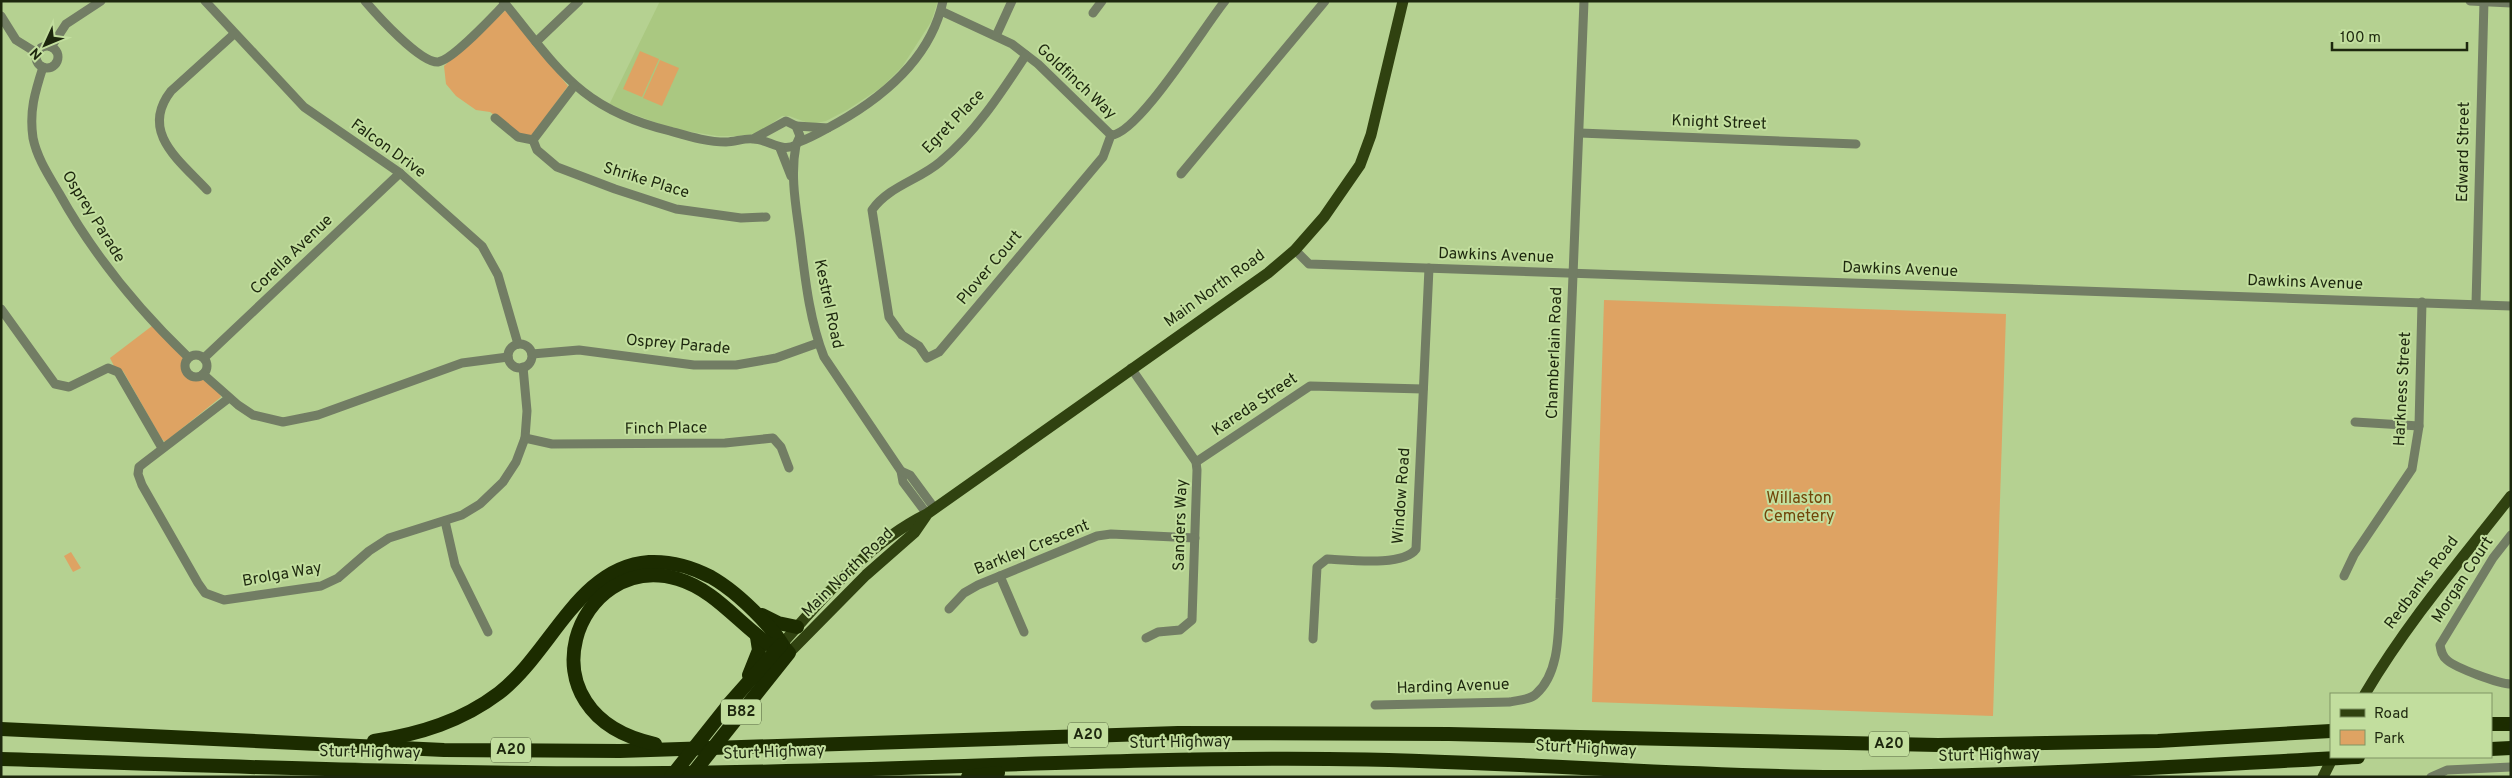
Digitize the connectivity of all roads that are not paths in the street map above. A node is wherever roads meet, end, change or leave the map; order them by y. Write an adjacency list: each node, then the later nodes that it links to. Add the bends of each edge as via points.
1 (101, 1): 22 (street, via 66,24)
2 (205, 1): 19 (street, Falcon Drive)
3 (365, 1): 14 (street, via 388,27 431,61 438,62 451,56)
4 (579, 1): 21 (street)
5 (943, 1): 16 (street)
6 (1012, 1): 20 (street)
7 (1102, 1): 17 (street)
8 (1225, 1): 32 (street, Goldfinch Way, via 1168,81 1125,129 1118,135)
9 (1325, 1): 39 (street)
10 (1403, 1): 43 (main road, Main North Road, via 1368,148 1340,196)
11 (1584, 1): 31 (street, Chamberlain Road)
12 (2470, 1): 13 (street)
13 (2484, 2): 15 (street); 47 (street, Edward Street)
14 (504, 3): 21 (street)
15 (2511, 3)
16 (941, 11): 20 (street, Goldfinch Way); 30 (street, via 931,37 892,86 866,107)
17 (1092, 13)
18 (1, 16): 23 (street, via 16,40)
19 (234, 34): 38 (street, Falcon Drive, via 304,106); 41 (street, via 171,91 159,117 166,146)
20 (996, 36): 24 (street, Goldfinch Way)
21 (536, 42): 26 (street)
22 (51, 47): 23 (street, via 43,47); 25 (street, via 56,53 56,61 50,67)
23 (36, 53): 25 (street, via 37,61)
24 (1026, 54): 32 (street, Goldfinch Way); 48 (street, Egret Place, via 989,111 940,162 880,200 872,210)
25 (43, 67): 55 (street, Osprey Parade, via 32,100 34,139 41,161 82,233 116,281)
26 (574, 86): 33 (street, via 611,111 651,127 726,142); 34 (street)
27 (495, 118): 34 (street, via 518,137)
28 (777, 125): 29 (street, via 786,121); 33 (street); 37 (street, via 772,135)
29 (796, 126): 30 (street); 35 (street, via 800,136)
30 (828, 128): 35 (street)
31 (1580, 133): 36 (street, Knight Street); 45 (street, Chamberlain Road)
32 (1111, 135): 48 (street, Plover Court, via 1103,157 934,357 927,358 919,346 902,335 889,317)
33 (753, 138): 37 (street)
34 (533, 140): 42 (street, Shrike Place, via 537,150 557,167 615,189 676,209 741,218)
35 (797, 144): 37 (street, via 786,149); 40 (street, Kestrel Road, via 792,162)
36 (1856, 144)
37 (778, 146): 40 (street, Kestrel Road)
38 (400, 172): 52 (street, Falcon Drive, via 489,254); 56 (street, Corella Avenue)
39 (1181, 174)
40 (793, 181): 51 (street, Kestrel Road, via 805,277)
41 (207, 190)
42 (766, 217)
43 (1295, 250): 44 (street, Dawkins Avenue, via 1309,264); 58 (main road, Main North Road)
44 (1429, 268): 45 (street, Dawkins Avenue); 60 (street, Window Road)
45 (1572, 273): 46 (street, Dawkins Avenue); 86 (street, Chamberlain Road, via 1564,523 1555,657 1548,678)
46 (2422, 302): 47 (street, Dawkins Avenue); 63 (street, Harkness Street)
47 (2476, 304): 49 (street, Dawkins Avenue)
48 (886, 306)
49 (2511, 306)
50 (1, 308): 65 (street, via 56,384 69,387 108,368 118,372)
51 (818, 343): 53 (street, Osprey Parade, via 776,358 736,365 694,364 579,350); 69 (street, Kestrel Road, via 824,357 901,471 903,482)
52 (518, 344): 53 (street, via 525,344); 54 (street)
53 (532, 354): 57 (street, via 528,365)
54 (508, 356): 57 (street, via 516,367); 61 (street, via 462,363 318,415 291,421 253,415)
55 (188, 357): 56 (street); 59 (street, via 184,365 187,374 195,378)
56 (204, 358): 59 (street, via 207,368)
57 (523, 367): 64 (street, Brolga Way, via 527,411)
58 (1132, 368): 66 (street, Sanders Way); 69 (main road, Main North Road)
59 (204, 374): 61 (street)
60 (1423, 390): 66 (street, Kareda Street, via 1310,386); 82 (street, Window Road, via 1416,549 1407,558 1393,560 1322,562 1317,567)
61 (229, 398): 65 (street, Brolga Way)
62 (2355, 422): 63 (street)
63 (2419, 426): 74 (street, Harkness Street, via 2412,469 2354,555)
64 (525, 438): 67 (street, Finch Place, via 552,444 725,443 773,438 781,447); 70 (street, Brolga Way, via 516,462 493,494 462,515)
65 (162, 448): 70 (street, Brolga Way, via 139,467 139,479 198,583 205,593 220,600 327,584 389,538)
66 (1196, 462): 72 (street, Sanders Way)
67 (789, 468)
68 (2509, 500): 85 (main road, Redbanks Road, via 2433,592)
69 (931, 512): 77 (main road, Main North Road, via 908,523 835,585); 83 (main road, Main North Road, via 915,532)
70 (445, 521): 78 (street, via 455,566)
71 (2511, 535): 84 (street, Morgan Court, via 2493,558 2440,645 2448,661 2497,682)
72 (1195, 538): 73 (street, Barkley Crescent, via 1097,536); 81 (street, Sanders Way, via 1192,620 1180,630 1158,632)
73 (1000, 576): 76 (street, Barkley Crescent, via 964,593); 79 (street)
74 (2344, 576)
75 (749, 606): 77 (highway, via 770,620); 83 (highway, via 776,634); 93 (highway, via 721,584 689,568 657,562 626,566 592,586 525,670 476,709 416,734)
76 (949, 609)
77 (797, 627): 83 (main road, Main North Road)
78 (488, 632)
79 (1024, 632)
80 (758, 637): 83 (highway); 87 (highway, via 759,650 754,667); 94 (highway, via 698,587 666,577 638,578 620,584 589,610 577,635 573,658 575,678 589,708 604,724 626,736)
81 (1146, 638)
82 (1314, 639)
83 (785, 649): 87 (highway, B82); 106 (highway, B82)
84 (2511, 684)
85 (2366, 693)
86 (1531, 698): 88 (street, Harding Avenue, via 1510,702)
87 (729, 704): 104 (highway, B82)
88 (1375, 705)
89 (2492, 724): 90 (highway)
90 (2511, 724)
91 (1, 729): 93 (highway, Sturt Highway / A20)
92 (2330, 731): 94 (highway, Sturt Highway / A20, via 2037,745 1830,744 1458,734 1178,733)
93 (341, 746): 94 (highway, Sturt Highway / A20, via 620,751)
94 (681, 748)
95 (2511, 748): 96 (highway)
96 (2492, 749)
97 (2332, 758): 110 (main road)
98 (2339, 758): 101 (highway, Sturt Highway / A20)
99 (1, 759): 103 (highway, Sturt Highway / A20)
100 (1068, 763): 104 (highway, Sturt Highway / A20); 107 (highway); 108 (highway, Sturt Highway / A20, via 1330,759 1493,762)
101 (2188, 766): 108 (highway, Sturt Highway / A20); 109 (highway)
102 (2511, 767): 111 (street, via 2447,770)
103 (370, 771): 104 (highway, Sturt Highway / A20); 105 (highway)
104 (665, 775)
105 (399, 777)
106 (690, 777)
107 (968, 777)
108 (1839, 777)
109 (2113, 777)
110 (2323, 777)
111 (2432, 777)

